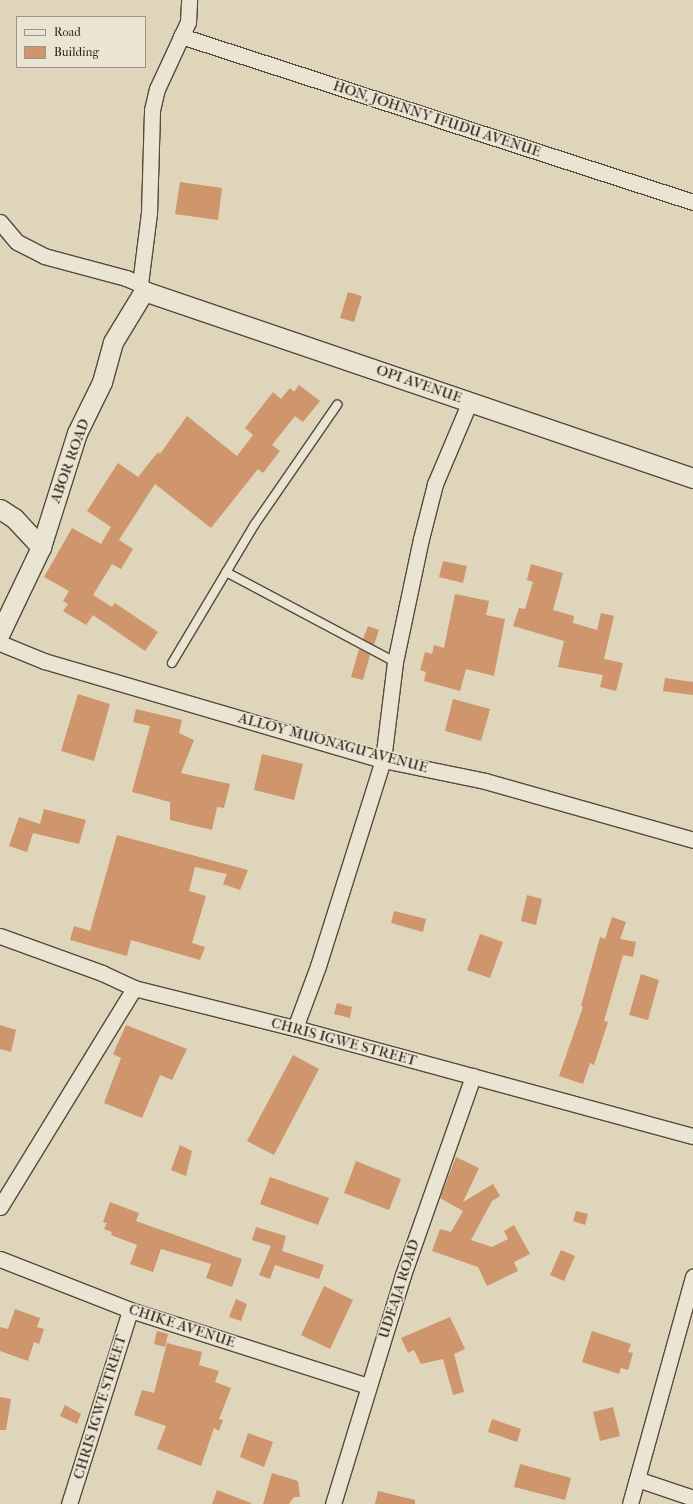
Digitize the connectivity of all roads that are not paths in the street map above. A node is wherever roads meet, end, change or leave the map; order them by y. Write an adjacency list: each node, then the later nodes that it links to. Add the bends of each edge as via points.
1 (189, 0): 2 (street, via 188,22)
2 (181, 36): 3 (street, HON, JOHNNY IFUDU AVENUE); 5 (street, via 157,89 152,110 149,213)
3 (693, 202)
4 (0, 222): 5 (street, via 17,242 44,256)
5 (142, 287): 6 (street, OPI AVENUE); 10 (street, ABOR ROAD, via 113,342 102,382 77,433)
6 (470, 401): 8 (street, OPI AVENUE); 14 (street, via 435,484)
7 (337, 405): 11 (lane, via 255,524)
8 (693, 478)
9 (0, 509): 10 (street, via 14,518)
10 (41, 547): 12 (street, ABOR ROAD)
11 (226, 572): 14 (lane); 15 (lane)
12 (0, 633)
13 (0, 643): 16 (street, ALLOY MUONAGU AVENUE, via 44,661)
14 (395, 662): 16 (street)
15 (172, 663)
16 (383, 760): 17 (street, ALLOY MUONAGU AVENUE, via 485,781); 20 (street, via 318,966)
17 (693, 840)
18 (0, 936): 19 (street, CHRIS IGWE STREET, via 102,973)
19 (134, 988): 20 (street, CHRIS IGWE STREET); 23 (street)
20 (295, 1028): 21 (street, CHRIS IGWE STREET)
21 (473, 1076): 22 (street, CHRIS IGWE STREET); 27 (street, UDEAJA ROAD, via 402,1275)
22 (693, 1136)
23 (0, 1207)
24 (0, 1259): 26 (street, CHIKE AVENUE)
25 (693, 1277): 28 (street)
26 (130, 1310): 27 (street, CHIKE AVENUE); 30 (street, CHRIS IGWE STREET)
27 (368, 1386): 31 (street, UDEAJA ROAD)
28 (637, 1479): 29 (street); 32 (street)
29 (693, 1498)
30 (69, 1504)
31 (333, 1504)
32 (630, 1504)

